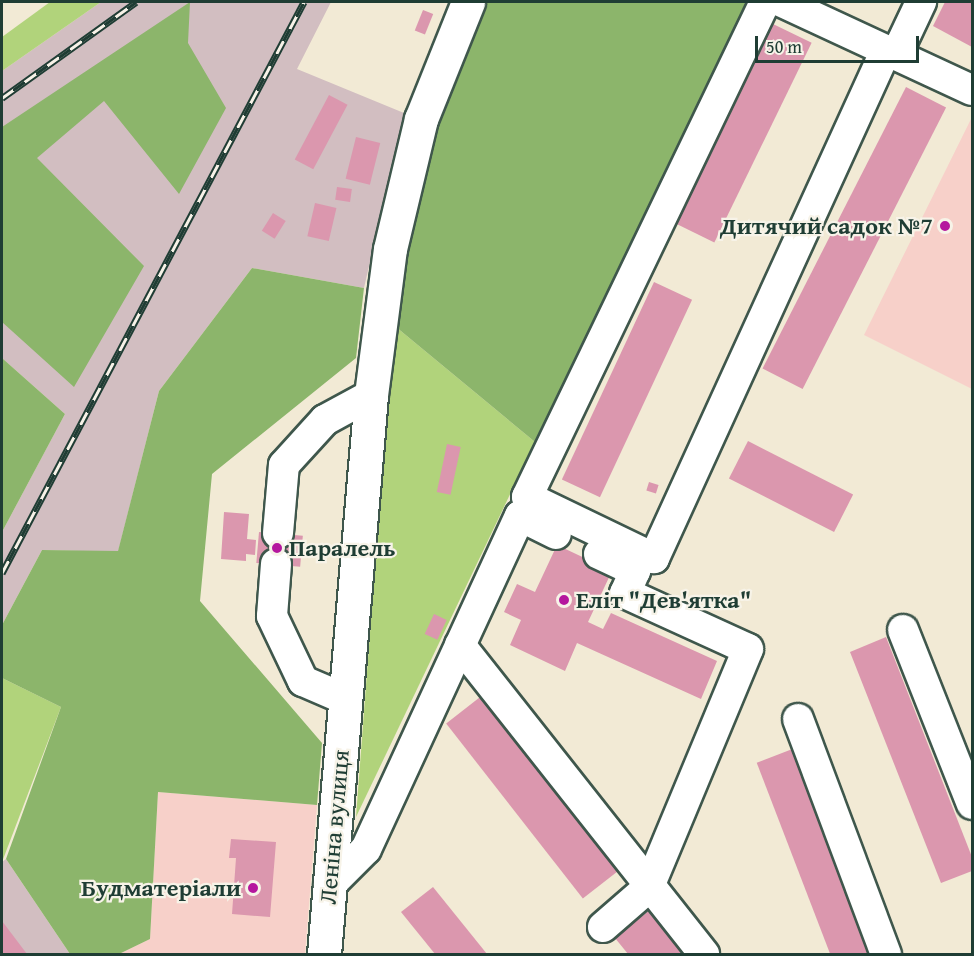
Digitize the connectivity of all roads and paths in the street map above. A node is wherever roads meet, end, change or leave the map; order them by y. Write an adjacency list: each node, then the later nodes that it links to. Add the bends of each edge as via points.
1 (468, 2): 7 (main road, Леніна вулиця, via 419,130 390,249)
2 (765, 2): 5 (lane, via 528,497 654,558)
3 (782, 2): 5 (lane)
4 (921, 2): 5 (lane)
5 (891, 53): 6 (lane)
6 (972, 90)
7 (370, 396): 8 (lane, via 326,420 284,465); 12 (main road, Леніна вулиця)
8 (278, 533)
9 (276, 564): 12 (lane, via 272,616 303,681)
10 (903, 630): 14 (lane)
11 (460, 645): 15 (lane, via 366,849); 16 (lane); 16 (lane, via 520,516 635,571 625,593 748,649)
12 (345, 699): 15 (main road, Леніна вулиця)
13 (798, 719): 20 (lane)
14 (972, 804)
15 (329, 886): 18 (main road, Леніна вулиця)
16 (650, 887): 17 (lane); 19 (lane)
17 (603, 927)
18 (324, 954)
19 (704, 954)
20 (886, 954)

